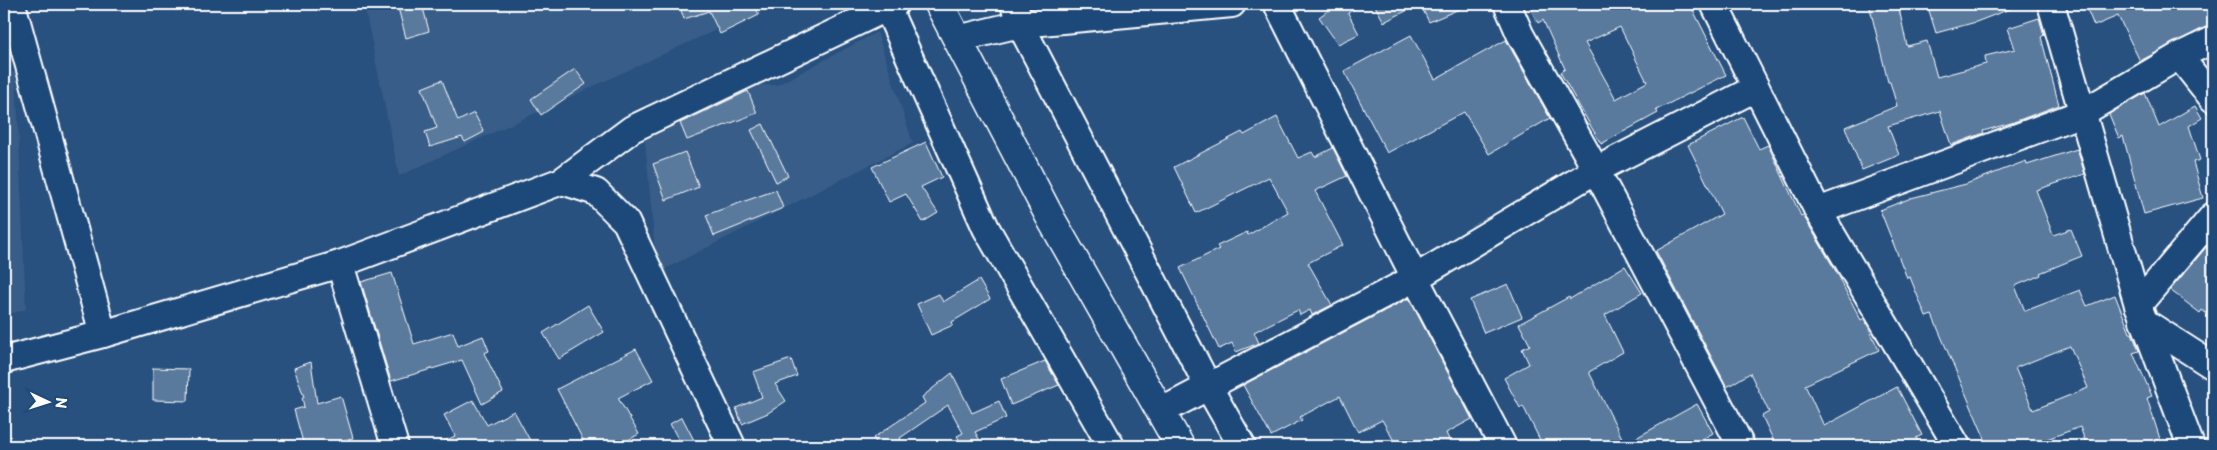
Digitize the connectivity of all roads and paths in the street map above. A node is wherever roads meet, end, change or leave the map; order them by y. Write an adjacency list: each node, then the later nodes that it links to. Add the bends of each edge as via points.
1 (12, 4): 23 (street)
2 (939, 4): 10 (main road)
3 (1232, 4): 9 (street)
4 (1277, 4): 21 (street)
5 (1508, 4): 16 (street, via 1520,34)
6 (1714, 4): 13 (street)
7 (2051, 4): 15 (street)
8 (891, 6): 17 (street, via 632,129); 30 (street, via 986,228)
9 (1017, 14): 10 (street); 26 (street)
10 (957, 39): 27 (main road, via 1051,219)
11 (2213, 40): 12 (street)
12 (2179, 56): 14 (street); 15 (street)
13 (1756, 88): 16 (street); 18 (street)
14 (2213, 99)
15 (2082, 113): 18 (street); 22 (street)
16 (1596, 170): 21 (street); 34 (street)
17 (562, 182): 20 (street); 29 (street, via 596,192 626,222)
18 (1818, 211): 35 (street)
19 (2213, 216): 22 (street)
20 (340, 264): 23 (street); 28 (street)
21 (1415, 278): 26 (street); 33 (street)
22 (2141, 313): 25 (street); 36 (street)
23 (103, 334): 24 (street)
24 (4, 360)
25 (2213, 366)
26 (1208, 386): 27 (street); 32 (street)
27 (1160, 412): 31 (main road)
28 (396, 446)
29 (732, 446)
30 (1111, 446)
31 (1180, 446)
32 (1242, 446)
33 (1503, 446)
34 (1741, 446)
35 (1957, 446)
36 (2191, 446)

